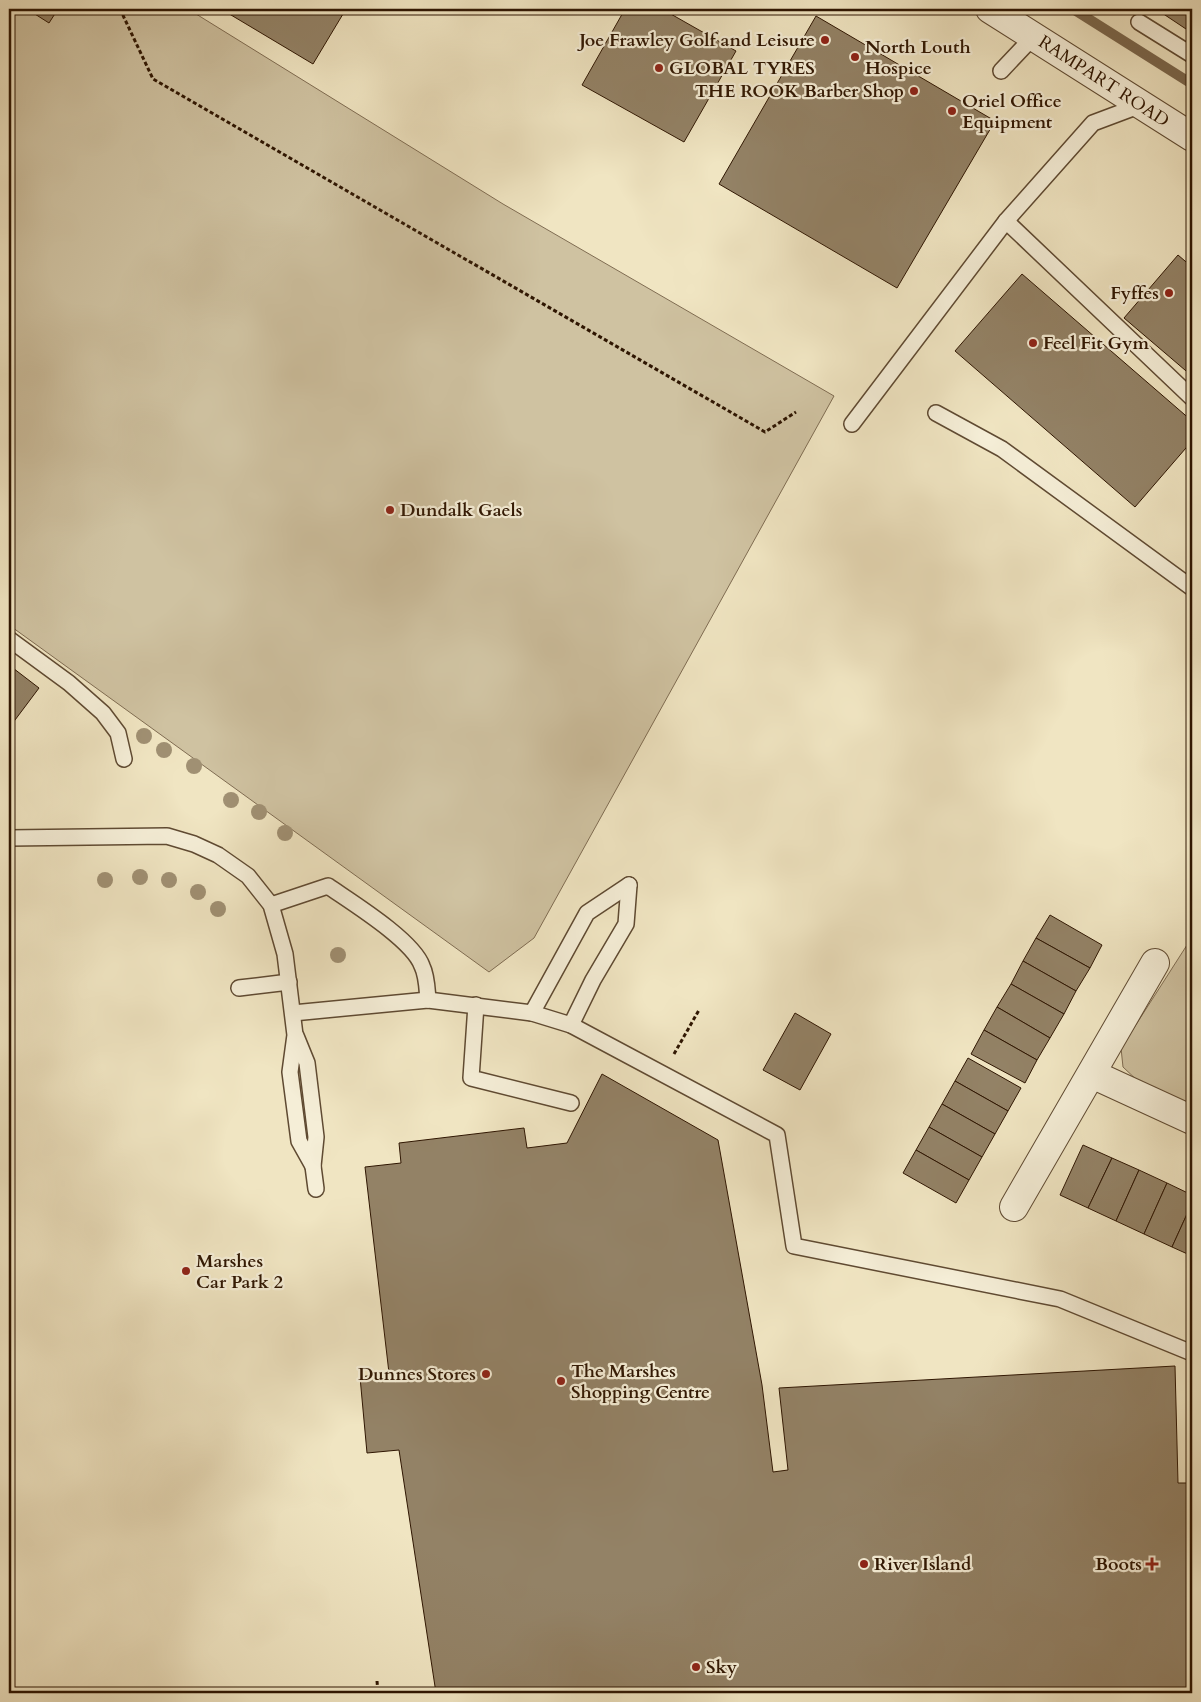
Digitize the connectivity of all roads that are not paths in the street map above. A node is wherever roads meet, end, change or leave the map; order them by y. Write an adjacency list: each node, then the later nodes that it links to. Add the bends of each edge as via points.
1 (990, 9): 3 (street, RAMPART ROAD)
2 (1139, 22): 4 (lane)
3 (1034, 36): 5 (lane); 6 (street, RAMPART ROAD)
4 (1192, 55)
5 (1000, 71)
6 (1141, 105): 7 (street, RAMPART ROAD); 8 (lane, via 1093,122)
7 (1192, 138)
8 (1006, 221): 9 (lane); 11 (lane)
9 (1192, 398)
10 (936, 413): 12 (lane, via 1002,450)
11 (852, 424)
12 (1192, 588)
13 (9, 639): 14 (lane, via 69,683 103,713 118,733)
14 (124, 759)
15 (9, 838): 16 (lane, via 167,836 218,855 248,876)
16 (272, 905): 18 (lane); 20 (lane, via 328,886 404,942 422,964)
17 (1154, 962): 25 (street)
18 (289, 982): 19 (lane); 22 (lane)
19 (239, 988)
20 (428, 1000): 21 (lane); 22 (lane)
21 (476, 1005): 23 (lane); 26 (lane, via 471,1078)
22 (293, 1012): 28 (lane, via 295,1035 290,1072 300,1141 314,1166)
23 (532, 1013): 24 (lane); 24 (lane, via 586,912 629,885 626,924)
24 (571, 1025): 30 (lane, via 777,1135 794,1246 1060,1300)
25 (1092, 1074): 27 (street); 29 (street)
26 (571, 1103)
27 (1192, 1120)
28 (316, 1189)
29 (1014, 1207)
30 (1192, 1353)

